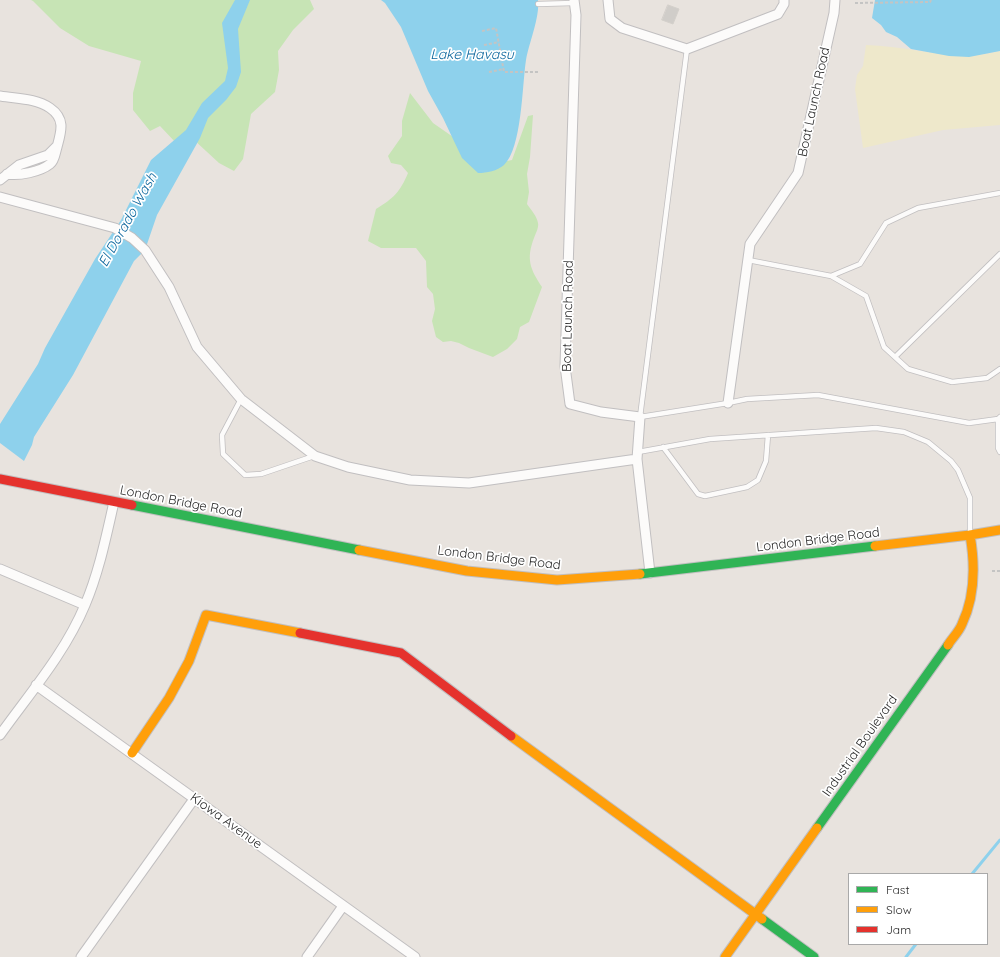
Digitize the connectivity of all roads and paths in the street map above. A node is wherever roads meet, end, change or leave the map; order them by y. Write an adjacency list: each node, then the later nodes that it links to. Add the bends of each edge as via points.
1 (608, 0): 12 (street, via 610,19 622,28)
2 (784, 0): 12 (street, via 778,14)
3 (835, 0): 23 (street, Boat Launch Road, via 798,173 750,244)
4 (931, 0): 6 (path)
5 (574, 1): 8 (lane); 29 (street, Boat Launch Road, via 576,15 565,366 570,404 601,412)
6 (916, 1): 7 (path)
7 (855, 3)
8 (538, 4)
9 (482, 31): 10 (path, via 496,28)
10 (499, 42): 11 (path); 13 (path)
11 (484, 45)
12 (687, 50): 29 (lane)
13 (501, 55): 14 (path); 15 (path)
14 (486, 58)
15 (504, 69): 16 (path); 17 (path, via 504,72)
16 (489, 72)
17 (538, 72)
18 (0, 96): 19 (street, via 33,101 51,109 56,114 62,131 53,161 49,165 24,175)
19 (3, 177)
20 (1000, 193): 24 (lane, via 918,208 886,223 860,264)
21 (0, 197): 27 (street, via 115,228 132,238 145,250 169,287 197,347)
22 (1000, 254): 25 (lane)
23 (748, 260): 24 (lane); 28 (street, Boat Launch Road)
24 (831, 276): 25 (lane, via 866,296 884,347)
25 (895, 357): 26 (lane, via 908,369 952,382 987,378)
26 (1000, 369)
27 (241, 399): 34 (street); 34 (lane, via 222,435 222,454 245,475 261,474)
28 (728, 403): 29 (lane); 30 (lane, via 748,399 818,395 969,422)
29 (640, 417): 35 (street)
30 (999, 418): 33 (lane)
31 (768, 435): 32 (lane, via 710,439); 32 (lane, via 766,461 758,480 747,487 705,496 698,494); 39 (lane, via 876,428 918,437 938,449 958,470 970,498)
32 (663, 447): 35 (lane)
33 (1000, 452)
34 (315, 456): 35 (street, via 348,467 410,480 469,483)
35 (638, 456): 43 (street)
36 (0, 479): 37 (street, London Bridge Road)
37 (114, 502): 43 (street, London Bridge Road, via 468,570 557,580); 44 (street, via 96,574)
38 (1000, 530): 39 (street, London Bridge Road)
39 (970, 535): 43 (street, London Bridge Road); 50 (street, Industrial Boulevard, via 974,554 973,584 962,625)
40 (0, 569): 44 (street)
41 (992, 571): 42 (path)
42 (1000, 571)
43 (650, 573)
44 (85, 605): 45 (street, via 66,644)
45 (36, 686): 46 (street); 47 (street, Kiowa Avenue)
46 (0, 735)
47 (132, 753): 48 (street, Kiowa Avenue); 50 (street, via 169,698 189,661 206,615 401,653 494,725)
48 (194, 799): 49 (street, Kiowa Avenue); 51 (street)
49 (343, 906): 52 (street); 53 (street, Kiowa Avenue)
50 (756, 914): 54 (street, Industrial Boulevard); 55 (street)
51 (81, 957)
52 (307, 957)
53 (415, 957)
54 (725, 957)
55 (814, 957)

